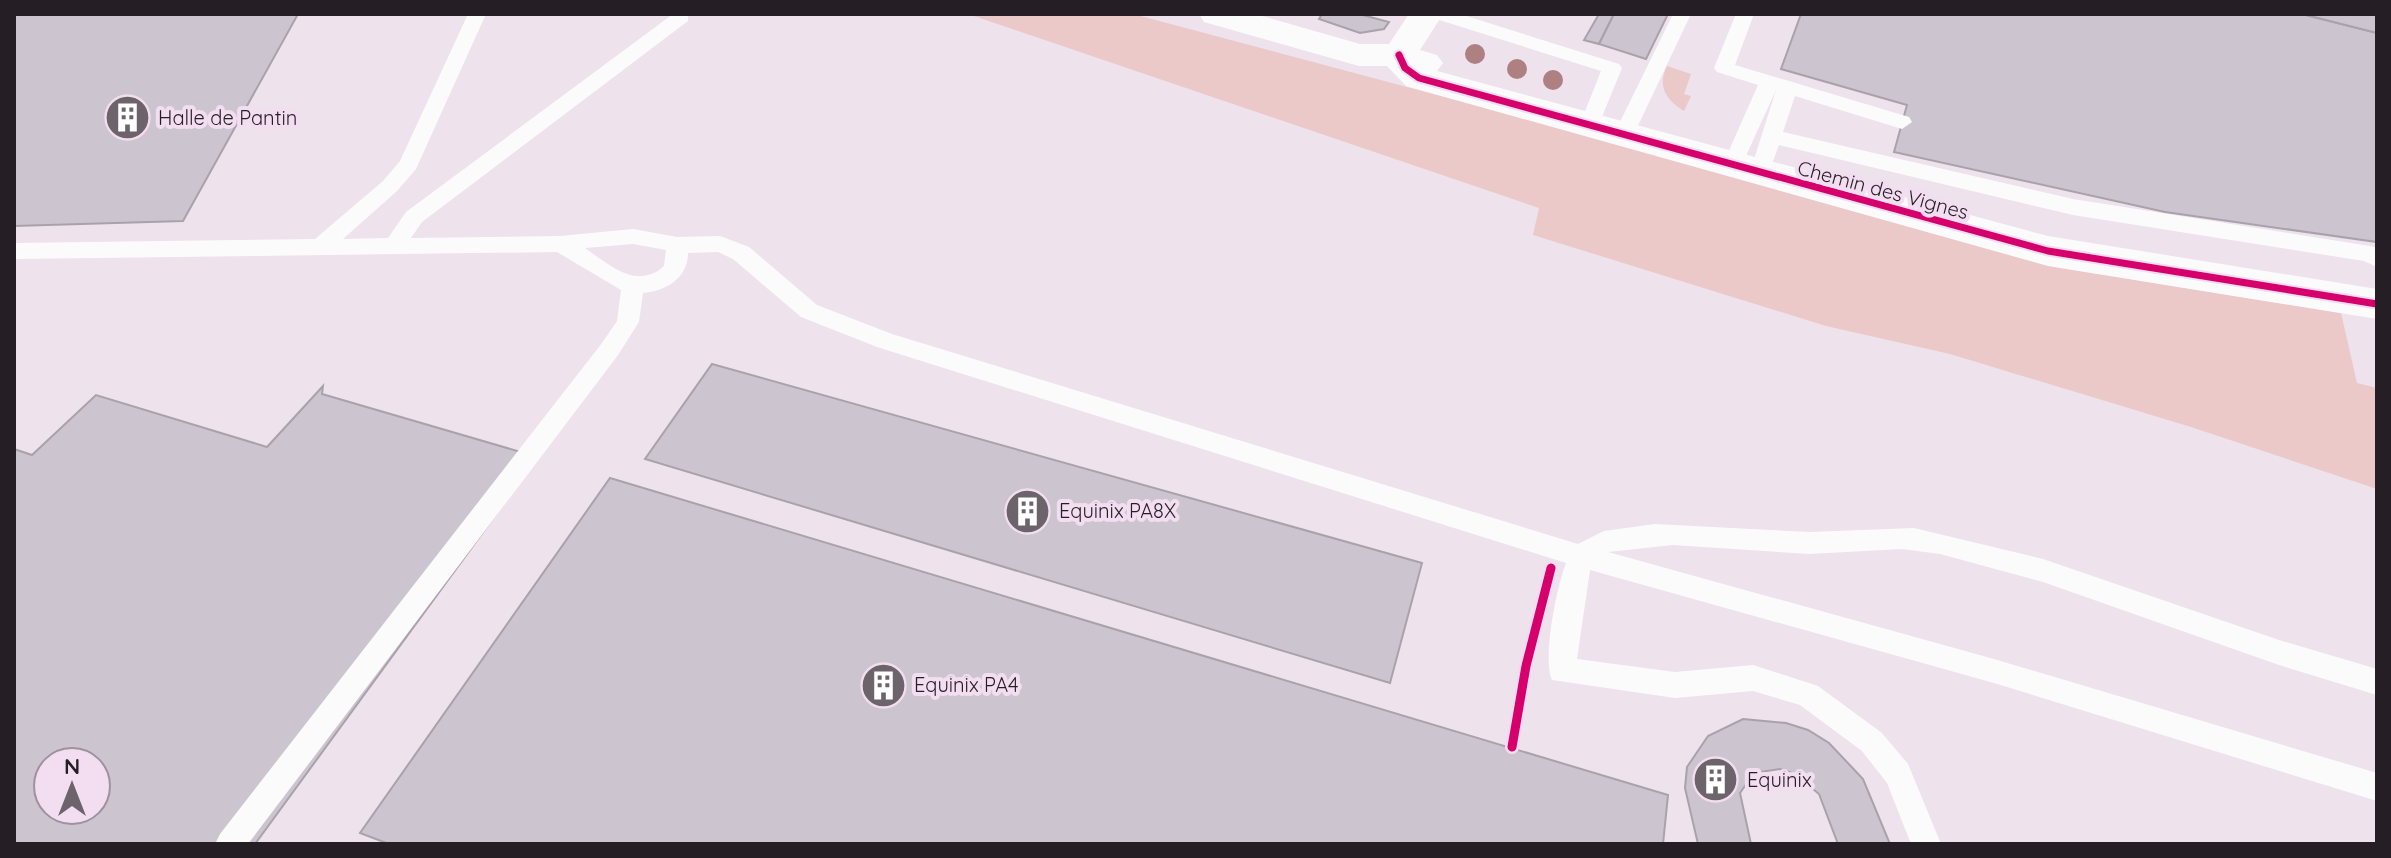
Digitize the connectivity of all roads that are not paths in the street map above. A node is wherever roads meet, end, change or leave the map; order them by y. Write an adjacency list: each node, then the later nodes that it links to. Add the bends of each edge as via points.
1 (477, 14): 16 (lane, via 409,164)
2 (1216, 14): 8 (street, via 1359,55)
3 (1426, 14): 8 (street)
4 (1440, 14): 11 (lane, via 1612,68)
5 (1682, 14): 11 (lane)
6 (1745, 14): 9 (lane, via 1724,68)
7 (681, 17): 15 (lane, via 414,217)
8 (1399, 55): 11 (street, Chemin des Vignes, via 1405,68 1419,78)
9 (1779, 85): 10 (lane); 12 (lane); 12 (lane)
10 (1902, 122)
11 (1608, 128): 12 (street, Chemin des Vignes)
12 (1755, 157): 18 (lane); 20 (street, Chemin des Vignes, via 2048,251)
13 (560, 244): 14 (lane, via 639,237); 15 (lane); 19 (lane)
14 (676, 245): 19 (lane, via 678,261 671,275); 21 (lane, via 720,244 741,253 809,311 885,341)
15 (393, 248): 16 (lane)
16 (318, 249): 17 (lane)
17 (14, 251)
18 (2377, 259)
19 (632, 288): 24 (lane, via 628,322)
20 (2377, 304)
21 (1582, 557): 22 (lane, via 1605,539 1747,535 1823,544 1860,537 1912,539 2072,580 2316,666); 23 (lane, via 1994,671); 25 (lane, via 1562,671 1675,685 1753,678 1808,695 1872,742 1889,763 1904,786)
22 (2377, 682)
23 (2377, 787)
24 (230, 844)
25 (1926, 844)

